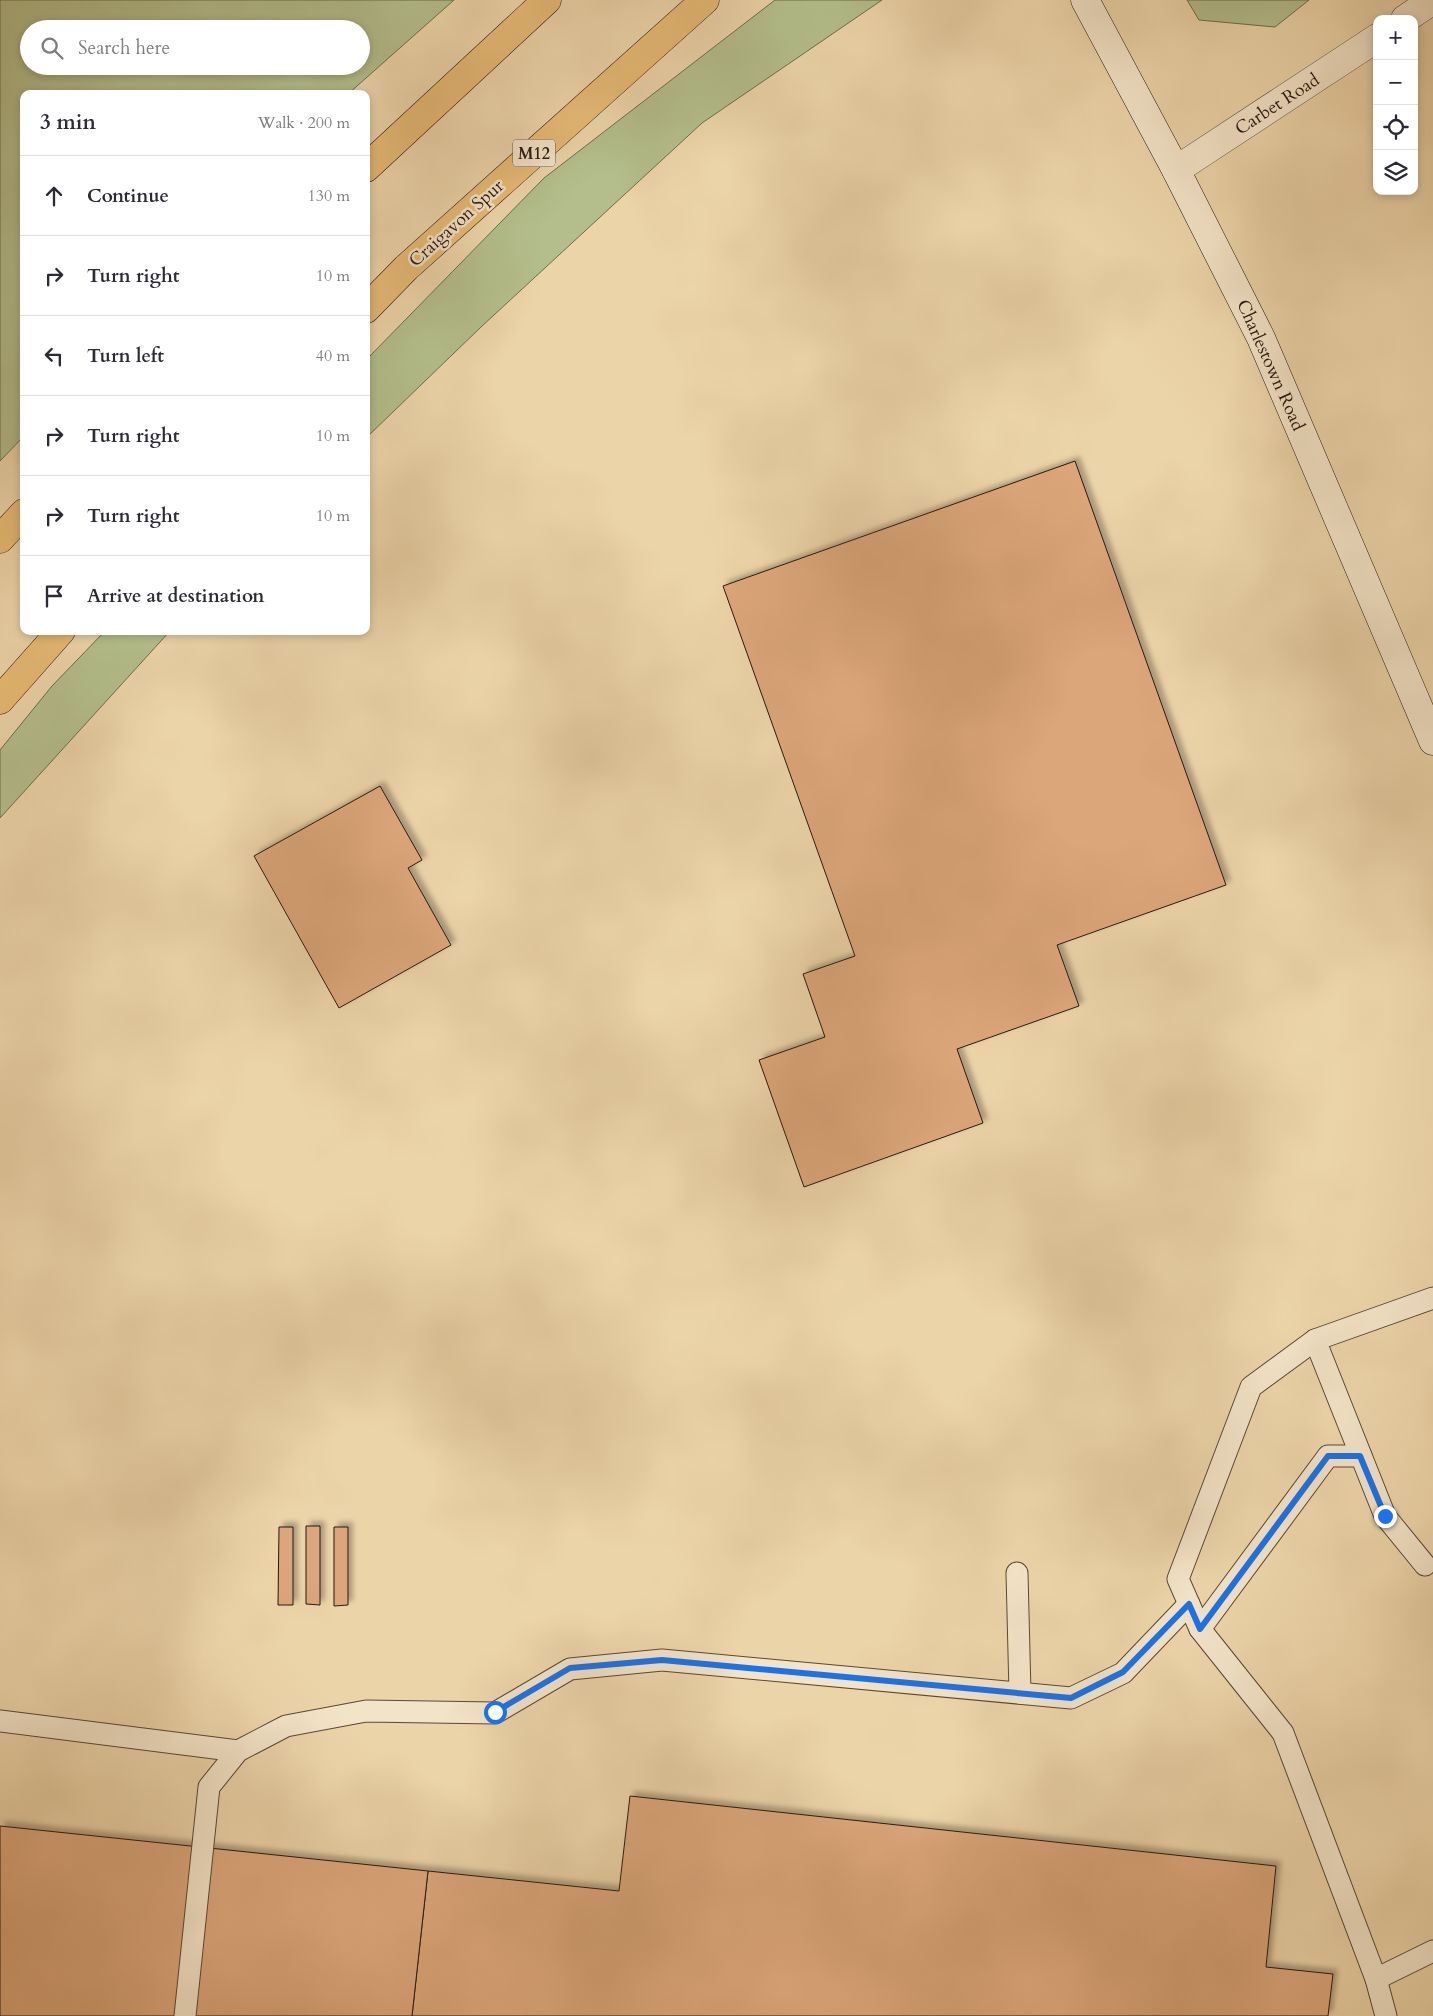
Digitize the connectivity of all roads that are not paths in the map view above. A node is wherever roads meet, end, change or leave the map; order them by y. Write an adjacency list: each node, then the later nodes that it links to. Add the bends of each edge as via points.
1 (547, 0): 7 (highway)
2 (705, 0): 9 (highway, Craigavon Spur / M12, via 406,268)
3 (1085, 0): 8 (main road, Charlestown Road)
4 (1433, 0): 5 (main road)
5 (1411, 15)
6 (1373, 41): 8 (main road, Carbet Road)
7 (370, 164)
8 (1176, 170): 14 (main road, Charlestown Road, via 1261,338)
9 (370, 305)
10 (20, 516): 11 (highway)
11 (0, 539)
12 (57, 635): 13 (highway)
13 (0, 700)
14 (1433, 741)
15 (1433, 1298): 16 (lane)
16 (1315, 1340): 17 (lane); 20 (lane, via 1251,1387 1178,1579)
17 (1360, 1456): 18 (lane, via 1385,1516); 21 (lane, via 1328,1456)
18 (1425, 1565)
19 (1017, 1573): 22 (lane)
20 (1189, 1604): 21 (lane); 22 (lane, via 1123,1672 1071,1698)
21 (1200, 1629): 26 (lane, via 1283,1733)
22 (1020, 1693): 24 (lane, via 662,1660 570,1668 495,1712 366,1711 286,1726)
23 (0, 1720): 24 (lane)
24 (238, 1751): 27 (lane, via 209,1786)
25 (1433, 1951): 26 (lane)
26 (1376, 1979): 28 (lane)
27 (185, 2016)
28 (1386, 2016)

